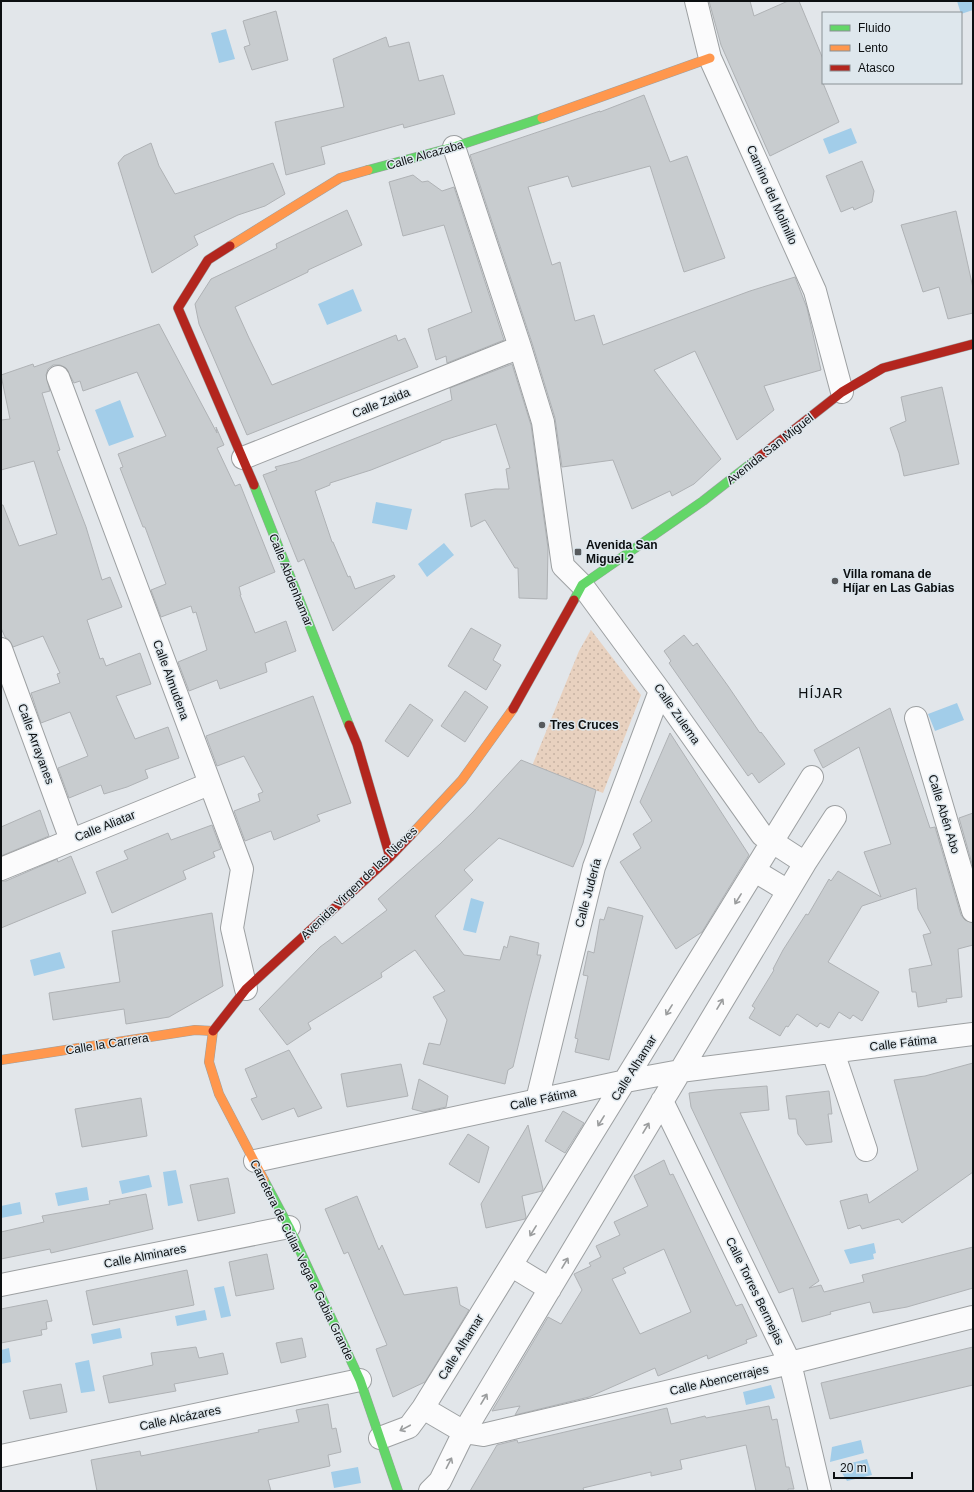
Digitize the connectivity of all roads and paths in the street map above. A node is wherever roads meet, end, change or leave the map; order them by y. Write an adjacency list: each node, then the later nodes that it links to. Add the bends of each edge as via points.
1 (696, 1): 2 (street, Camino del Molinillo)
2 (710, 58): 3 (street, Calle Alcazaba); 8 (street, Camino del Molinillo, via 815,291)
3 (454, 147): 4 (street, Calle Alcazaba, via 340,178 208,260); 6 (street, Calle Zulema)
4 (178, 308): 9 (street, Calle Abdenhamar)
5 (973, 344): 8 (street, Avenida San Miguel, via 883,368)
6 (520, 347): 9 (street, Calle Zaida); 10 (street, Calle Zulema, via 542,422 563,566)
7 (58, 377): 15 (street, Calle Almudena)
8 (842, 392): 10 (street, Avenida San Miguel, via 703,501)
9 (243, 458): 19 (street, Calle Abdenhamar, via 357,744)
10 (582, 585): 12 (street, Calle Zulema); 19 (street, Avenida Virgen de las Nieves, via 509,716 462,780)
11 (1, 649): 17 (street, Calle Arrayanes)
12 (660, 691): 18 (street, Calle Zulema, via 762,835); 32 (street, Calle Judería, via 594,867)
13 (916, 718): 24 (street, Calle Abén Abo)
14 (812, 777): 18 (street, Calle Alhamar)
15 (209, 784): 17 (street, Calle Aliatar); 25 (street, Calle Almudena, via 242,868 232,928)
16 (835, 817): 20 (street)
17 (71, 840): 21 (street, Calle Aliatar)
18 (772, 842): 20 (street); 22 (street, Calle Alhamar)
19 (390, 857): 25 (street, Avenida Virgen de las Nieves)
20 (805, 863): 23 (street)
21 (1, 869)
22 (755, 871): 23 (street); 31 (street, Calle Alhamar, one-way to 31)
23 (788, 891): 30 (street, one-way to 23)
24 (973, 911)
25 (246, 989): 26 (street, Avenida Virgen de las Nieves)
26 (213, 1031): 29 (street, Calle la Carrera, via 195,1030); 35 (street, Carretera de Cúllar Vega a Gabia Grande, via 209,1062 219,1094)
27 (973, 1034): 28 (street, Calle Fátima)
28 (834, 1052): 30 (street, Calle Fátima); 34 (street)
29 (1, 1060)
30 (680, 1071): 31 (street, Calle Fátima); 33 (street)
31 (626, 1081): 32 (street, Calle Fátima); 37 (street, Calle Alhamar, one-way to 37)
32 (537, 1100): 35 (street, Calle Fátima)
33 (662, 1101): 39 (street, one-way to 33); 41 (street, Calle Torres Bermejas)
34 (866, 1150)
35 (255, 1161): 36 (street, Carretera de Cúllar Vega a Gabia Grande)
36 (289, 1227): 38 (street, Calle Alminares); 42 (street, Carretera de Cúllar Vega a Gabia Grande)
37 (512, 1266): 39 (street); 43 (street, Calle Alhamar)
38 (1, 1285)
39 (550, 1289): 44 (street, one-way to 39)
40 (973, 1317): 41 (street, Calle Abencerrajes)
41 (790, 1363): 44 (street, Calle Abencerrajes, via 483,1434); 49 (street, Calle Torres Bermejas)
42 (360, 1380): 45 (street, Carretera de Cúllar Vega a Gabia Grande); 46 (street, Calle Alcázares)
43 (423, 1408): 44 (street); 45 (street, Calle Alhamar, one-way to 45, via 409,1427)
44 (464, 1432): 48 (street, one-way to 44, via 440,1481)
45 (380, 1438): 47 (street, Carretera de Cúllar Vega a Gabia Grande)
46 (1, 1456)
47 (398, 1491)
48 (430, 1491)
49 (820, 1491)

